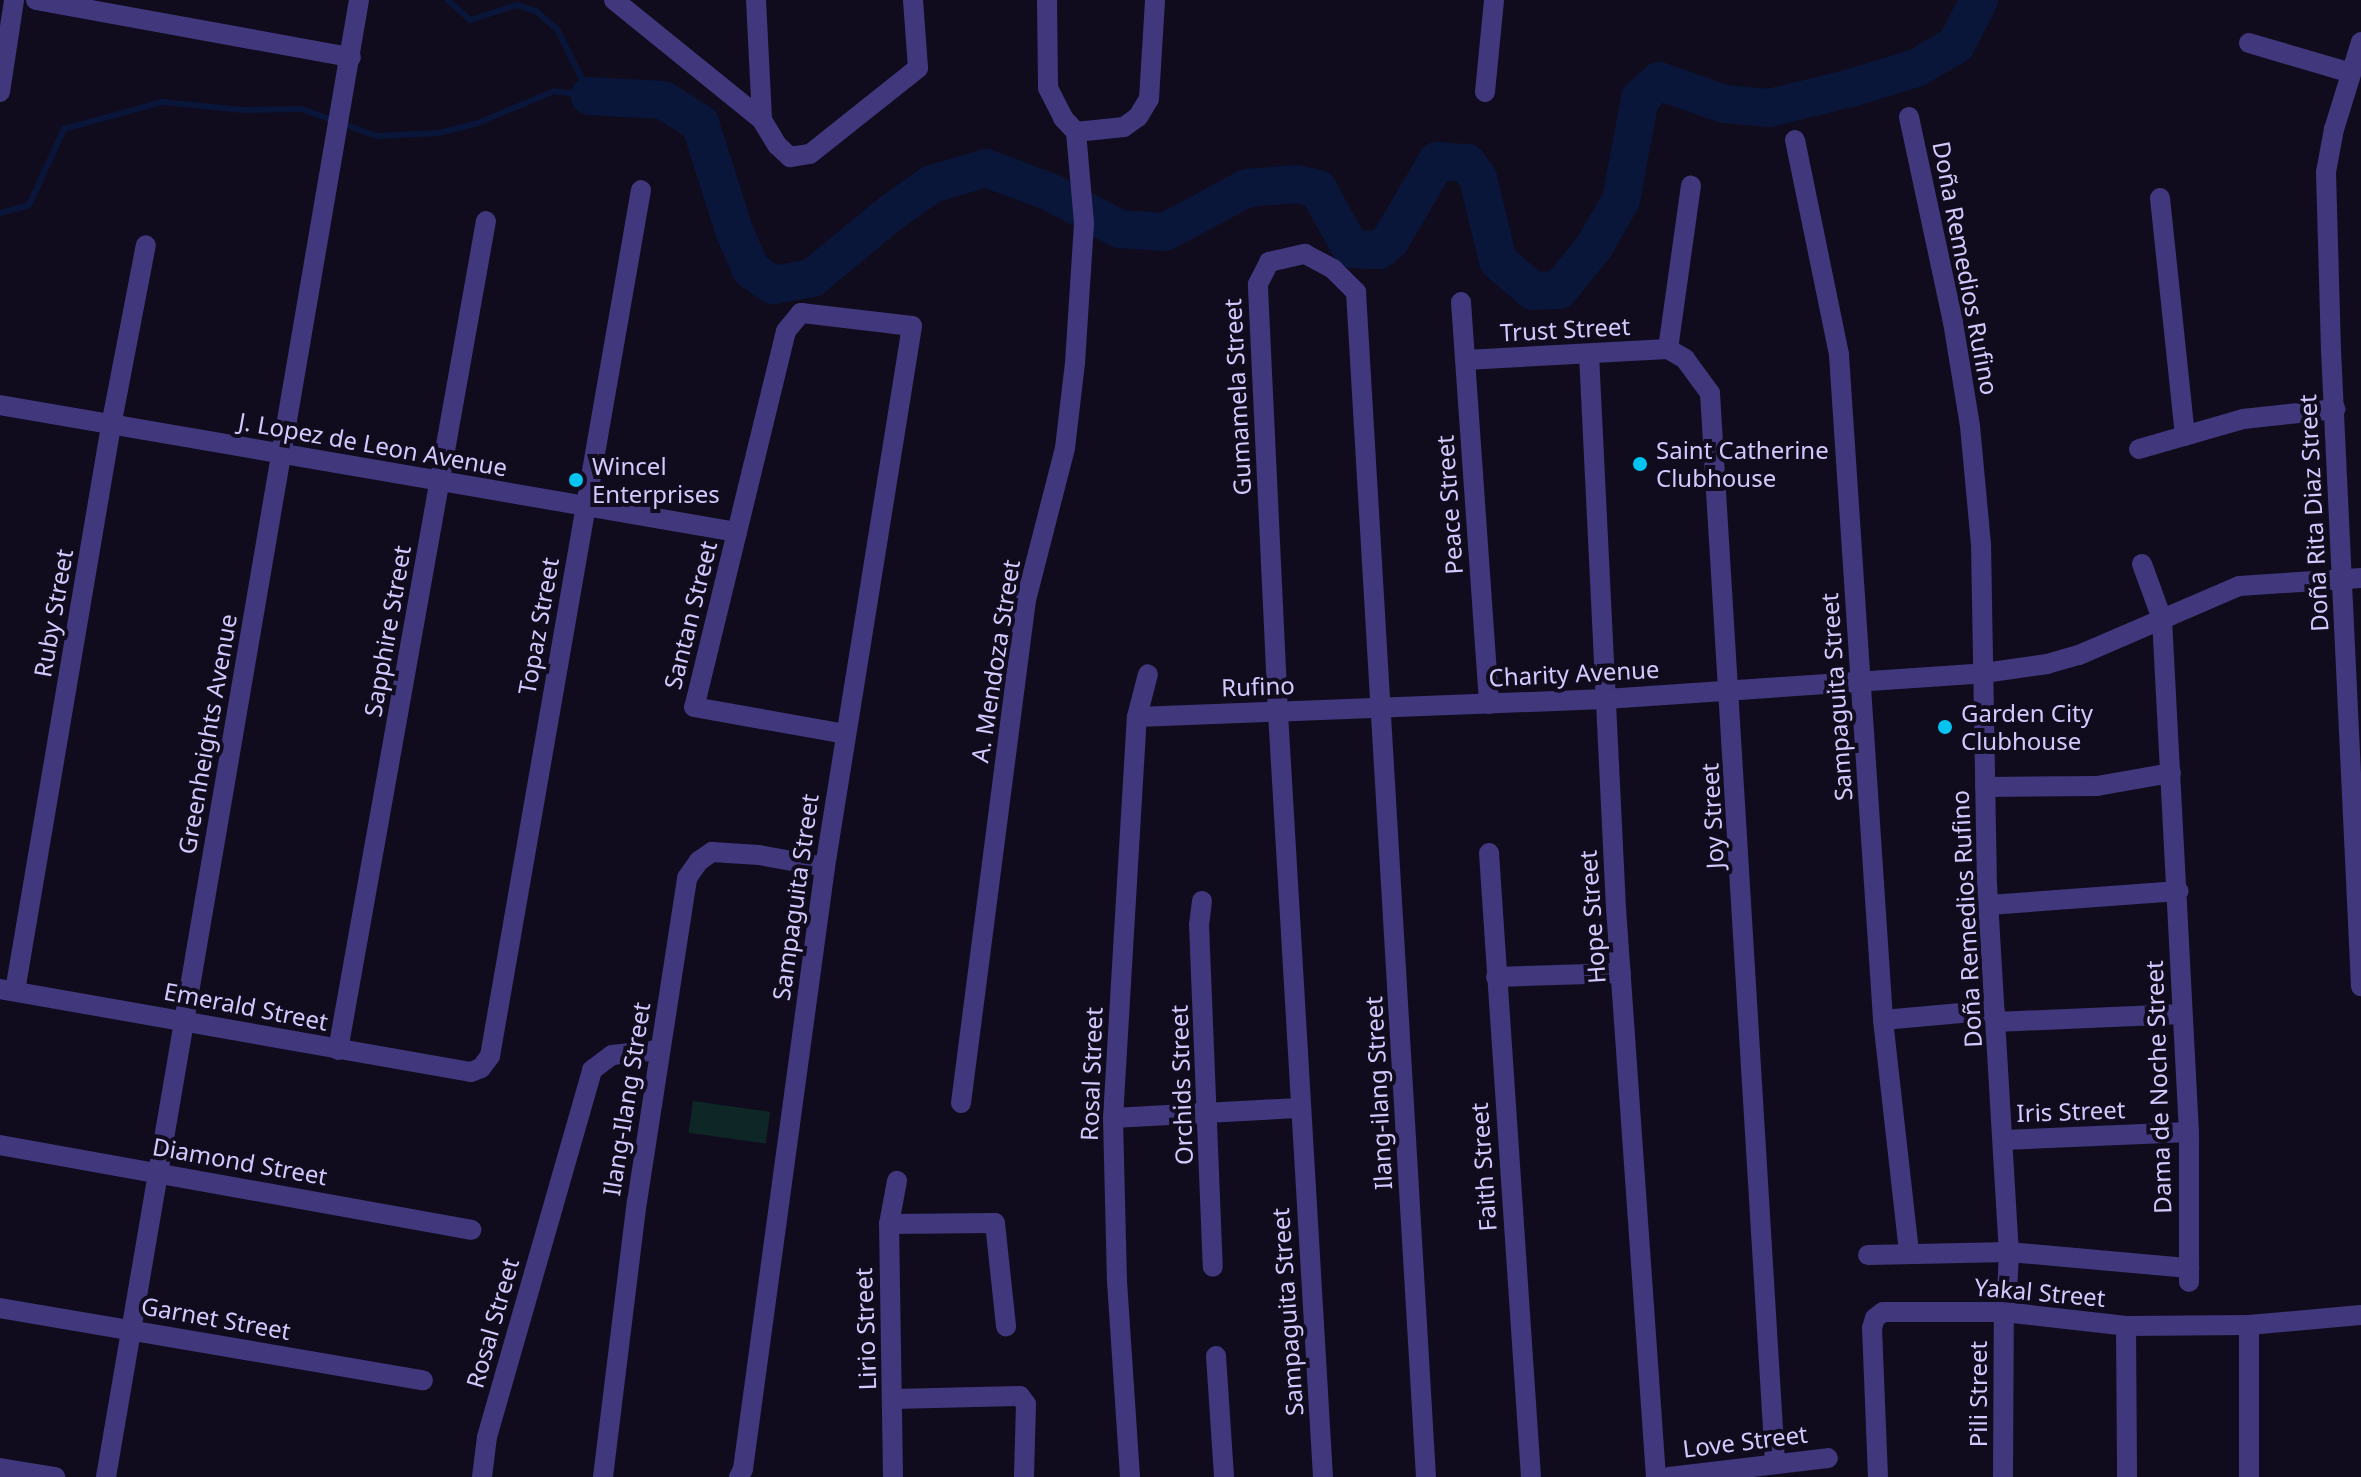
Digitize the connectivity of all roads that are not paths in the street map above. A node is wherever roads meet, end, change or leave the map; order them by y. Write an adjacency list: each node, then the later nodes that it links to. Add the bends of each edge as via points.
1 (14, 0): 14 (street)
2 (36, 0): 12 (street)
3 (359, 0): 12 (street, Greenheights Avenue)
4 (614, 0): 17 (street)
5 (756, 0): 17 (street)
6 (913, 0): 17 (street, via 918,68 810,154 790,157)
7 (1047, 0): 18 (street, via 1048,88)
8 (1155, 0): 18 (street, via 1149,99 1124,127)
9 (1494, 0): 15 (street)
10 (2361, 42): 13 (street, Doña Rita Diaz Street)
11 (2249, 43): 13 (street)
12 (351, 57): 35 (street, Greenheights Avenue)
13 (2351, 73): 31 (street, Doña Rita Diaz Street, via 2326,172)
14 (0, 92)
15 (1485, 92)
16 (1909, 117): 42 (street, Doña Remedios Rufino, via 1970,426 1981,544)
17 (762, 120)
18 (1076, 132): 70 (street, A. Mendoza Street, via 1082,216 1065,448 1026,600)
19 (1795, 140): 44 (street, Sampaguita Street, via 1839,355)
20 (1691, 186): 27 (street)
21 (641, 190): 37 (street, Topaz Street)
22 (2160, 198): 33 (street)
23 (486, 221): 36 (street, Sapphire Street)
24 (146, 245): 32 (street, Ruby Street)
25 (1461, 302): 29 (street, Peace Street)
26 (912, 326): 38 (street, Santan Street, via 801,313 786,331); 51 (street, Sampaguita Street)
27 (1668, 349): 28 (street, Trust Street); 45 (street, Joy Street, via 1685,359 1710,393)
28 (1589, 354): 29 (street, Trust Street); 46 (street, Hope Street)
29 (1465, 360): 47 (street, Peace Street)
30 (0, 405): 32 (street, J. Lopez de Leon Avenue)
31 (2335, 409): 33 (street, via 2243,419); 40 (street, Doña Rita Diaz Street)
32 (111, 426): 35 (street, J. Lopez de Leon Avenue); 62 (street, Ruby Street)
33 (2185, 436): 34 (street)
34 (2139, 449)
35 (281, 454): 36 (street, J. Lopez de Leon Avenue); 65 (street, Greenheights Avenue)
36 (439, 483): 37 (street, J. Lopez de Leon Avenue); 67 (street, Sapphire Street)
37 (585, 506): 38 (street, J. Lopez de Leon Avenue); 69 (street, Topaz Street, via 490,1056)
38 (737, 532): 51 (street, Santan Street, via 694,707)
39 (2142, 564): 41 (street, Dama de Noche Street)
40 (2352, 579): 41 (street, Charity Avenue, via 2239,586); 61 (street, Doña Rita Diaz Street)
41 (2162, 619): 42 (street, Charity Avenue, via 2047,664); 52 (street, Dama de Noche Street)
42 (1984, 673): 44 (street, Charity Avenue); 53 (street, Doña Remedios Rufino)
43 (1148, 674): 50 (street, Rosal Street)
44 (1860, 680): 45 (street, Charity Avenue); 66 (street, Sampaguita Street)
45 (1731, 689): 46 (street, Charity Avenue); 96 (street, Joy Street)
46 (1606, 699): 47 (street, Charity Avenue); 59 (street, Hope Street)
47 (1489, 704): 48 (street, Charity Avenue)
48 (1382, 706): 49 (street, Rufino); 49 (street, Gumamela Street, via 1356,292 1333,269 1305,254 1269,262 1258,284); 108 (street, Ilang-ilang Street)
49 (1278, 712): 50 (street, Rufino); 71 (street, Sampaguita Street)
50 (1137, 717): 73 (street, Rosal Street)
51 (846, 734): 55 (street, Sampaguita Street)
52 (2171, 773): 53 (street, via 2097,786); 56 (street, Dama de Noche Street)
53 (1985, 787): 58 (street, Doña Remedios Rufino)
54 (1489, 853): 60 (street, Faith Street)
55 (825, 867): 68 (street, Ilang-Ilang Street, via 712,852 699,861 687,878); 98 (street, Sampaguita Street)
56 (2178, 891): 58 (street); 63 (street, Dama de Noche Street)
57 (1202, 901): 72 (street, Orchids Street)
58 (1989, 905): 64 (street, Doña Remedios Rufino)
59 (1621, 973): 60 (street); 110 (street, Hope Street)
60 (1496, 977): 109 (street, Faith Street)
61 (2361, 986)
62 (7, 990): 65 (street, Emerald Street)
63 (2181, 1014): 64 (street); 74 (street, Dama de Noche Street)
64 (1996, 1016): 66 (street); 75 (street, Doña Remedios Rufino)
65 (184, 1020): 67 (street, Emerald Street); 77 (street, Greenheights Avenue)
66 (1883, 1020): 82 (street, Sampaguita Street)
67 (338, 1050): 69 (street, Emerald Street, via 471,1072)
68 (659, 1050): 101 (street, Rosal Street, via 612,1055 592,1070 487,1437); 102 (street, Ilang-Ilang Street)
69 (481, 1068)
70 (961, 1103)
71 (1300, 1108): 72 (street); 107 (street, Sampaguita Street)
72 (1208, 1111): 73 (street); 84 (street, Orchids Street)
73 (1113, 1118): 105 (street, Rosal Street)
74 (2189, 1132): 75 (street, Iris Street); 81 (street, Dama de Noche Street, via 2189,1275)
75 (2003, 1140): 81 (street, Doña Remedios Rufino)
76 (0, 1145): 77 (street, Diamond Street)
77 (159, 1172): 80 (street, Diamond Street); 91 (street, Greenheights Avenue)
78 (897, 1181): 79 (street, Lirio Street)
79 (889, 1224): 89 (street, via 995,1223); 94 (street, Lirio Street)
80 (471, 1230)
81 (2009, 1252): 82 (street); 85 (street, Doña Remedios Rufino)
82 (1909, 1253): 83 (street)
83 (1868, 1255)
84 (1213, 1267)
85 (2006, 1302): 90 (street, Yakal Street); 112 (street, Yakal Street, via 1883,1312 1875,1318); 113 (street, Pili Street)
86 (0, 1308): 91 (street, Garnet Street)
87 (2361, 1315): 88 (street, Yakal Street)
88 (2249, 1325): 90 (street, Yakal Street); 115 (street)
89 (1006, 1326)
90 (2126, 1326): 114 (street)
91 (132, 1330): 93 (street, Garnet Street); 100 (street, Greenheights Avenue)
92 (1216, 1356): 106 (street)
93 (423, 1380)
94 (893, 1399): 103 (street, Lirio Street); 104 (street, via 1020,1396 1026,1404)
95 (1828, 1458): 96 (street, Love Street)
96 (1775, 1462): 111 (street, Love Street)
97 (0, 1468): 99 (street)
98 (745, 1474)
99 (55, 1477)
100 (106, 1477)
101 (482, 1477)
102 (603, 1477)
103 (893, 1477)
104 (1024, 1477)
105 (1130, 1477)
106 (1224, 1477)
107 (1323, 1477)
108 (1426, 1477)
109 (1531, 1477)
110 (1656, 1477)
111 (1669, 1477)
112 (1878, 1477)
113 (2003, 1477)
114 (2127, 1477)
115 (2249, 1477)

